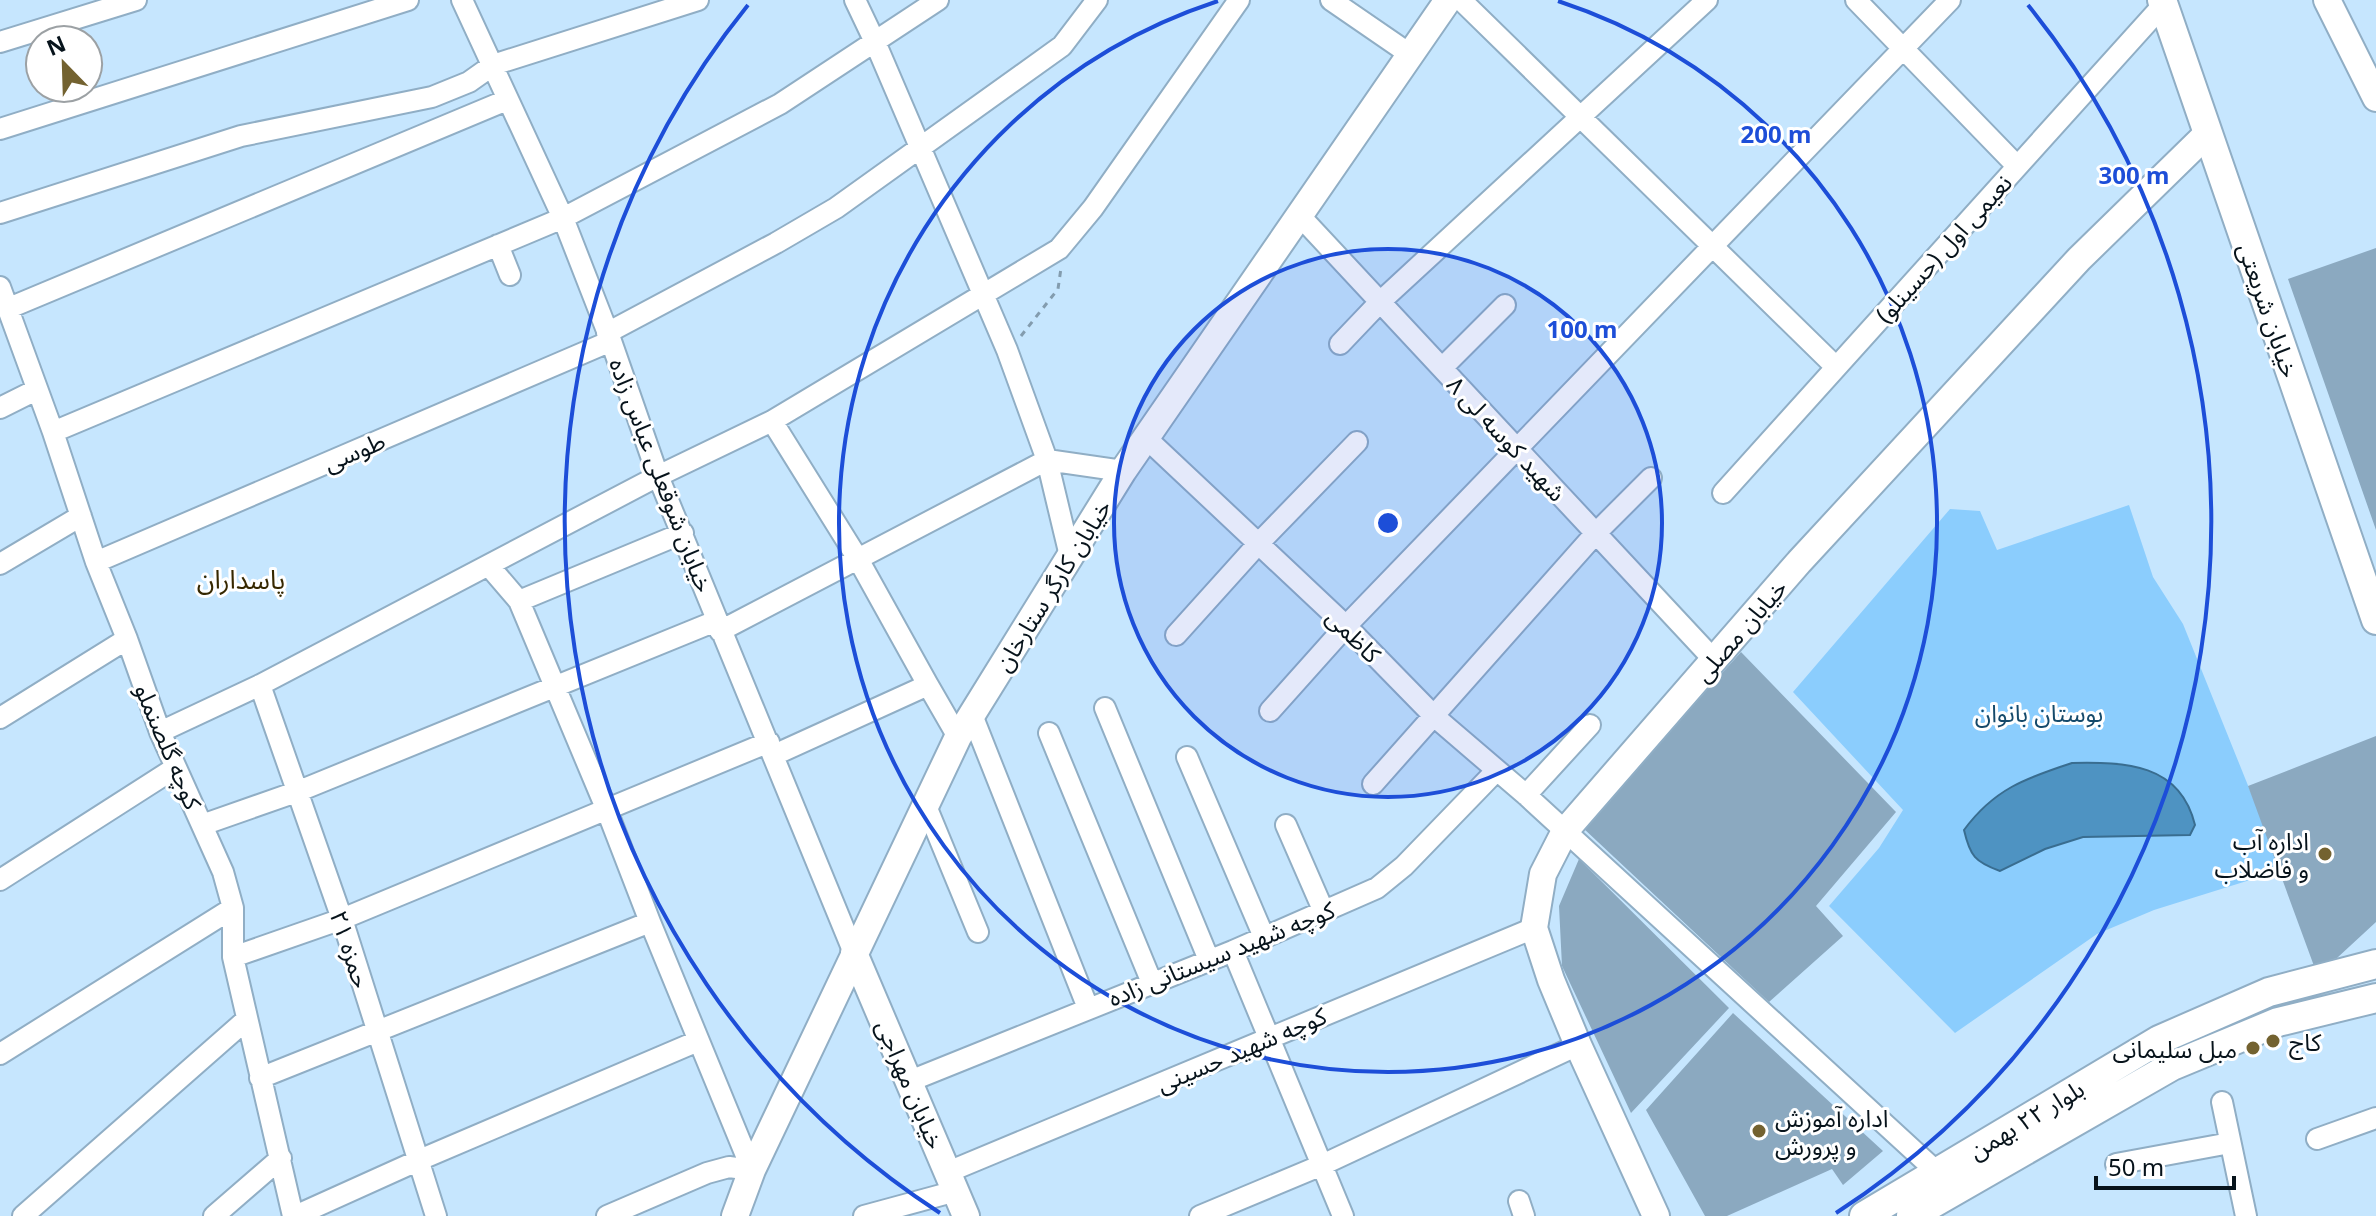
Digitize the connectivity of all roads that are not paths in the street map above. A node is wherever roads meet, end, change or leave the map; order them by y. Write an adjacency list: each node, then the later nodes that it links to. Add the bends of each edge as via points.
1 (136, 0): 17 (street)
2 (408, 0): 25 (street)
3 (462, 0): 21 (street, خیابان شوقعلی عباس زاده)
4 (698, 0): 21 (street)
5 (855, 0): 18 (street)
6 (938, 0): 18 (street)
7 (1097, 0): 27 (street, طوسی, via 1062,46)
8 (1239, 0): 36 (street, via 1059,249)
9 (1331, 0): 20 (street)
10 (1448, 0): 20 (street, خیابان کارگر ستارخان)
11 (1461, 0): 24 (street)
12 (1707, 0): 24 (street)
13 (1856, 0): 19 (street)
14 (1950, 0): 19 (street)
15 (2327, 0): 22 (street)
16 (2163, 2): 26 (main road, خیابان شریعتی); 28 (street, نعیمی اول (حسینلو))
17 (0, 42)
18 (875, 42): 27 (street); 31 (street, via 780,104)
19 (1903, 49): 28 (street); 33 (street)
20 (1411, 55): 30 (street, خیابان کارگر ستارخان)
21 (493, 65): 23 (street, خیابان شوقعلی عباس زاده); 29 (street, via 432,97 241,136)
22 (2376, 98)
23 (507, 100): 31 (street, خیابان شوقعلی عباس زاده); 39 (street)
24 (1580, 117): 33 (street); 37 (street)
25 (0, 129)
26 (2208, 133): 66 (main road, خیابان شریعتی); 71 (street, خیابان مصلی, via 2079,259)
27 (920, 146): 36 (street); 40 (street, طوسی, via 836,208)
28 (2017, 166): 42 (street, نعیمی اول (حسینلو))
29 (0, 213)
30 (1300, 216): 37 (street, شهید کوسه لی ۸); 48 (street, خیابان کارگر ستارخان)
31 (563, 218): 32 (street); 40 (street, خیابان شوقعلی عباس زاده)
32 (498, 245): 34 (street); 47 (street)
33 (1713, 246): 42 (street); 50 (street)
34 (510, 275)
35 (0, 287): 39 (street, کوچه گلصنملو)
36 (983, 294): 46 (street); 51 (street)
37 (1380, 302): 41 (street); 43 (street, شهید کوسه لی ۸)
38 (1505, 305): 43 (street)
39 (9, 308): 44 (street, کوچه گلصنملو)
40 (609, 337): 53 (street, خیابان شوقعلی عباس زاده); 62 (street, طوسی)
41 (1340, 344)
42 (1836, 367): 55 (street, نعیمی اول (حسینلو))
43 (1442, 368): 50 (street, شهید کوسه لی ۸)
44 (36, 390): 45 (street); 47 (street, کوچه گلصنملو)
45 (0, 408)
46 (772, 421): 53 (street); 61 (street)
47 (53, 432): 56 (street, کوچه گلصنملو)
48 (1146, 438): 52 (street, خیابان کارگر ستارخان); 59 (street, کاظمی)
49 (1357, 442): 59 (street)
50 (1517, 449): 58 (street, شهید کوسه لی ۸); 68 (street)
51 (1047, 460): 52 (street); 60 (street); 61 (street)
52 (1123, 471): 60 (street, خیابان کارگر ستارخان)
53 (658, 476): 57 (street, خیابان شوقعلی عباس زاده); 64 (street)
54 (1651, 478): 58 (street)
55 (1723, 493)
56 (81, 516): 62 (street, کوچه گلصنملو); 63 (street)
57 (683, 533): 65 (street); 67 (street, خیابان شوقعلی عباس زاده)
58 (1596, 533): 71 (street, شهید کوسه لی ۸); 77 (street)
59 (1258, 544): 68 (street, کاظمی); 69 (street)
60 (1070, 556): 80 (street, خیابان کارگر ستارخان)
61 (858, 559): 67 (street); 74 (street)
62 (96, 562): 70 (street, کوچه گلصنملو)
63 (0, 564)
64 (489, 566): 65 (street); 72 (street)
65 (519, 601): 73 (street)
66 (2376, 620)
67 (718, 626): 73 (street); 83 (street, خیابان شوقعلی عباس زاده)
68 (1346, 626): 76 (street); 77 (street, کاظمی)
69 (1176, 635)
70 (127, 639): 78 (street); 81 (street, کوچه گلصنملو)
71 (1714, 660): 94 (street, خیابان مصلی)
72 (260, 685): 81 (street); 88 (street, حمزه ۲۱)
73 (555, 685): 88 (street); 91 (street)
74 (928, 685): 80 (street); 83 (street)
75 (1105, 708): 106 (street)
76 (1270, 711)
77 (1435, 717): 86 (street, کاظمی); 87 (street)
78 (0, 718)
79 (1590, 725): 89 (street)
80 (965, 726): 90 (street, خیابان کارگر ستارخان); 110 (street)
81 (160, 732): 85 (street, کوچه گلصنملو)
82 (1049, 733): 108 (street)
83 (771, 748): 91 (street); 104 (street, خیابان شوقعلی عباس زاده)
84 (1187, 757): 102 (street)
85 (175, 768): 92 (street, کوچه گلصنملو); 95 (street)
86 (1496, 771): 89 (street, کاظمی); 97 (street, کوچه شهید سیستانی زاده, via 1404,866 1377,888)
87 (1373, 784)
88 (299, 791): 92 (street); 98 (street, حمزه ۲۱)
89 (1526, 795): 94 (street, کاظمی)
90 (926, 806): 101 (street); 104 (street, خیابان کارگر ستارخان)
91 (606, 808): 98 (street); 99 (street)
92 (202, 825): 96 (street, کوچه گلصنملو)
93 (1286, 825): 97 (street)
94 (1565, 831): 100 (street, خیابان مصلی, via 1543,874); 128 (street, کاظمی)
95 (0, 880)
96 (233, 908): 105 (street, کوچه گلصنملو); 116 (street)
97 (1324, 912): 102 (street, کوچه شهید سیستانی زاده)
98 (342, 919): 105 (street); 112 (street, حمزه ۲۱)
99 (650, 922): 112 (street); 114 (street)
100 (1534, 928): 113 (street, کوچه شهید حسینی); 115 (street, خیابان مصلی)
101 (978, 932)
102 (1264, 937): 103 (street, کوچه شهید سیستانی زاده)
103 (1233, 951): 106 (street, کوچه شهید سیستانی زاده); 113 (street)
104 (854, 953): 118 (street, خیابان مهراجی); 127 (street, خیابان کارگر ستارخان)
105 (233, 957): 111 (street, کوچه گلصنملو)
106 (1209, 960): 108 (street, کوچه شهید سیستانی زاده)
107 (2375, 963): 128 (main road, بلوار ۲۲ بهمن, via 2269,992 2171,1034)
108 (1152, 983): 110 (street, کوچه شهید سیستانی زاده)
109 (2376, 998): 142 (main road, بلوار ۲۲ بهمن, via 2278,1022 2172,1066)
110 (1088, 1008): 118 (street, کوچه شهید سیستانی زاده)
111 (246, 1020): 117 (street, کوچه گلصنملو); 130 (street)
112 (378, 1032): 117 (street); 124 (street, حمزه ۲۱)
113 (1268, 1037): 126 (street); 129 (street, کوچه شهید حسینی)
114 (698, 1041): 124 (street); 127 (street)
115 (1578, 1045): 126 (street); 140 (street, خیابان مصلی)
116 (0, 1054)
117 (260, 1078): 123 (street, کوچه گلصنملو)
118 (910, 1081): 129 (street, خیابان مهراجی)
119 (2222, 1102): 122 (street)
120 (2376, 1118): 121 (street)
121 (2317, 1139)
122 (2230, 1143): 125 (street); 143 (street)
123 (281, 1158): 131 (street); 132 (street, کوچه گلصنملو)
124 (417, 1161): 132 (street); 133 (street, حمزه ۲۱)
125 (2116, 1164)
126 (1322, 1165): 138 (street); 139 (street)
127 (752, 1170): 134 (street, via 729,1167 707,1173); 135 (street, خیابان کارگر ستارخان)
128 (1937, 1172): 141 (main road, بلوار ۲۲ بهمن)
129 (952, 1182): 136 (street, کوچه شهید حسینی); 137 (street, خیابان مهراجی)
130 (23, 1216)
131 (214, 1216)
132 (294, 1216)
133 (436, 1216)
134 (607, 1216)
135 (735, 1216)
136 (864, 1216)
137 (966, 1216)
138 (1200, 1216)
139 (1343, 1216)
140 (1656, 1216)
141 (1864, 1216)
142 (1911, 1216)
143 (2246, 1216)

